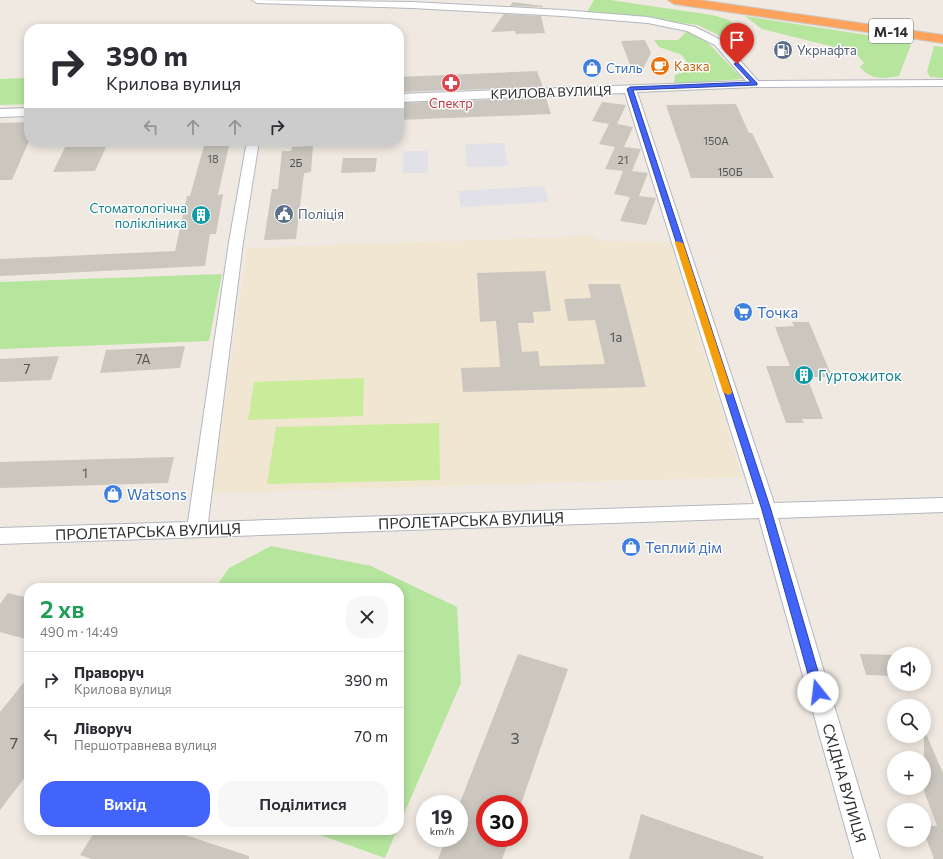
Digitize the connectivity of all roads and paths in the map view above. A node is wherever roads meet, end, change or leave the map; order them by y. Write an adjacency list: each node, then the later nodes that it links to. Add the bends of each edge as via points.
1 (257, 0): 9 (street, via 562,13 678,25 719,43)
2 (674, 0): 4 (highway, М-14)
3 (730, 0): 5 (highway, М-14)
4 (839, 24): 6 (highway, М-14); 7 (highway)
5 (943, 30)
6 (943, 39)
7 (943, 42)
8 (943, 83): 9 (street, КРИЛОВА ВУЛИЦЯ)
9 (755, 84): 10 (street, КРИЛОВА ВУЛИЦЯ)
10 (630, 89): 11 (street, КРИЛОВА ВУЛИЦЯ); 16 (street, СХІДНА ВУЛИЦЯ)
11 (404, 98)
12 (24, 112): 13 (street)
13 (0, 113)
14 (252, 146): 17 (street, via 236,242)
15 (943, 505): 16 (street, ПРОЛЕТАРСЬКА ВУЛИЦЯ)
16 (766, 510): 17 (street, ПРОЛЕТАРСЬКА ВУЛИЦЯ); 19 (street, СХІДНА ВУЛИЦЯ)
17 (196, 529): 18 (street, ПРОЛЕТАРСЬКА ВУЛИЦЯ)
18 (0, 536)
19 (867, 859)

